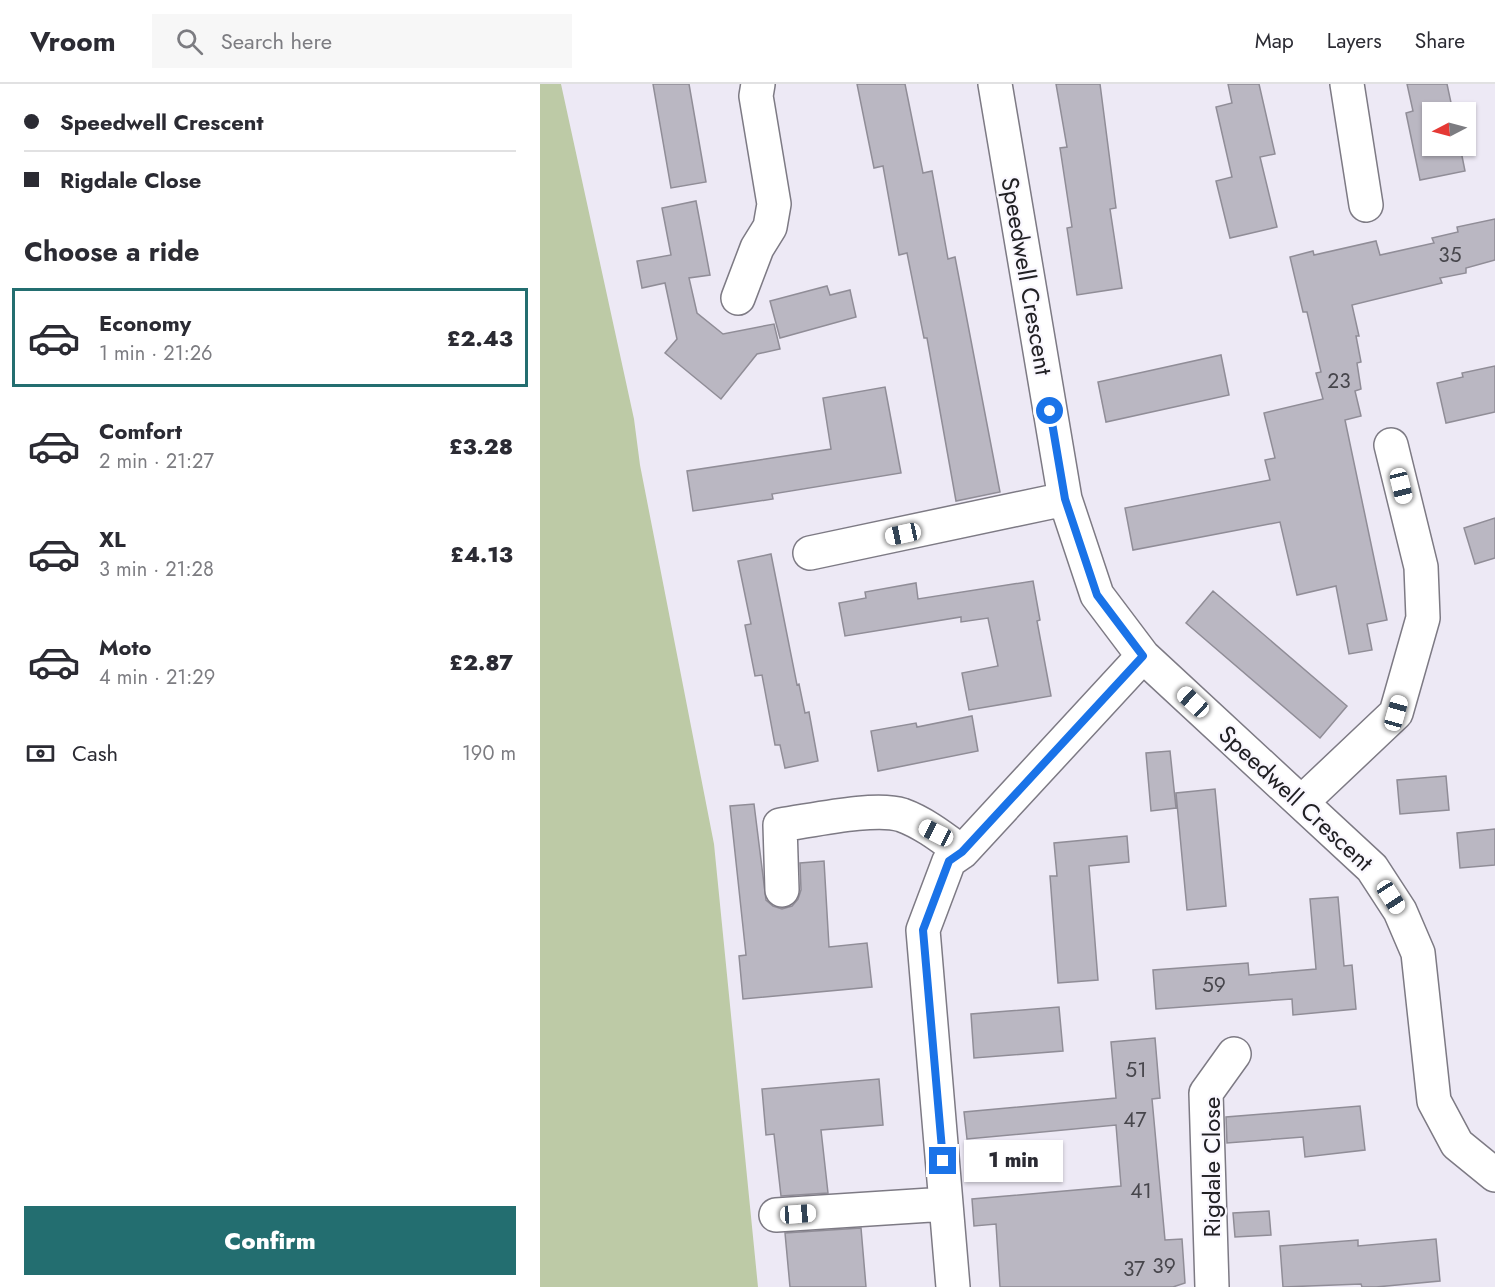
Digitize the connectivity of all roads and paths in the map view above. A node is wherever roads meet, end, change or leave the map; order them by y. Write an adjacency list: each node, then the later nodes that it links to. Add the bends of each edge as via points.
1 (758, 84): 5 (street, via 756,96 774,204 770,227 757,248)
2 (994, 84): 7 (street, Speedwell Crescent)
3 (1347, 84): 4 (street)
4 (1366, 205)
5 (738, 298)
6 (1391, 445): 10 (street, via 1421,567 1423,618 1396,713)
7 (1065, 499): 8 (street); 9 (street, Speedwell Crescent, via 1097,595)
8 (810, 553)
9 (1143, 656): 10 (street, Speedwell Crescent); 11 (street)
10 (1303, 801): 14 (street, Speedwell Crescent, via 1372,868 1400,911 1418,953 1434,1101 1457,1144)
11 (962, 852): 12 (street, via 900,814 869,813 780,825); 15 (street, via 949,861 923,930)
12 (782, 890)
13 (1234, 1054): 18 (street, Rigdale Close, via 1206,1093)
14 (1495, 1175)
15 (946, 1204): 16 (street); 17 (street)
16 (776, 1215)
17 (953, 1287)
18 (1212, 1287)

